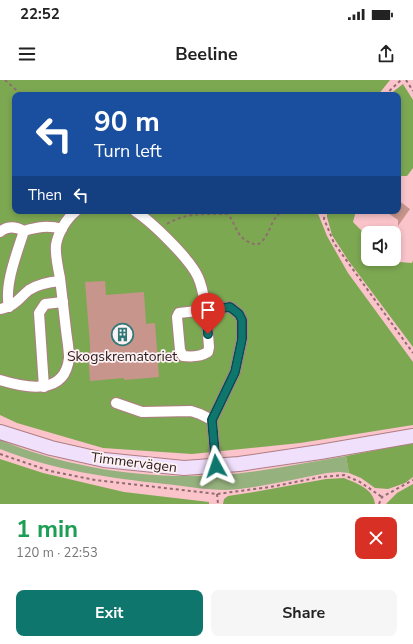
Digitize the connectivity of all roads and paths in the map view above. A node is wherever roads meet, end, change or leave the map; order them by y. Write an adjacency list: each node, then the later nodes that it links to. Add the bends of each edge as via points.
1 (5, 80): 5 (path)
2 (401, 80): 6 (path)
3 (406, 80): 4 (path)
4 (413, 91)
5 (19, 92)
6 (388, 92)
7 (73, 214): 13 (street)
8 (139, 214): 16 (street)
9 (228, 214): 11 (path, via 242,238 257,245 265,239)
10 (228, 214): 16 (path, via 188,215 169,222)
11 (280, 214)
12 (325, 214): 21 (path, via 324,219 334,243)
13 (62, 229): 14 (street, via 51,226); 17 (street, via 58,237 56,254)
14 (24, 231): 15 (street, via 17,227); 19 (street, via 14,263)
15 (0, 232)
16 (159, 232): 20 (street, via 192,266 202,287)
17 (60, 281): 18 (street); 19 (street, via 48,282 29,290 15,304)
18 (63, 302): 23 (street, via 68,360 66,370 56,382); 23 (street, via 45,304 39,313)
19 (5, 308)
20 (206, 310): 20 (street, via 208,352 192,357 183,356 180,350 178,313); 25 (street, via 230,307 239,314 243,325 235,372)
21 (413, 353)
22 (0, 380): 23 (street, via 28,387)
23 (44, 387)
24 (116, 403): 25 (street, via 142,412 191,411)
25 (212, 420): 29 (street)
26 (0, 432): 29 (street, Timmervägen, via 51,448 104,460 184,468)
27 (413, 436): 29 (street, Timmervägen)
28 (0, 454): 31 (path, via 50,471 95,480)
29 (216, 466)
30 (413, 480): 32 (path)
31 (217, 494): 32 (path, via 344,475); 33 (path)
32 (382, 497): 34 (path)
33 (218, 504)
34 (379, 504)

